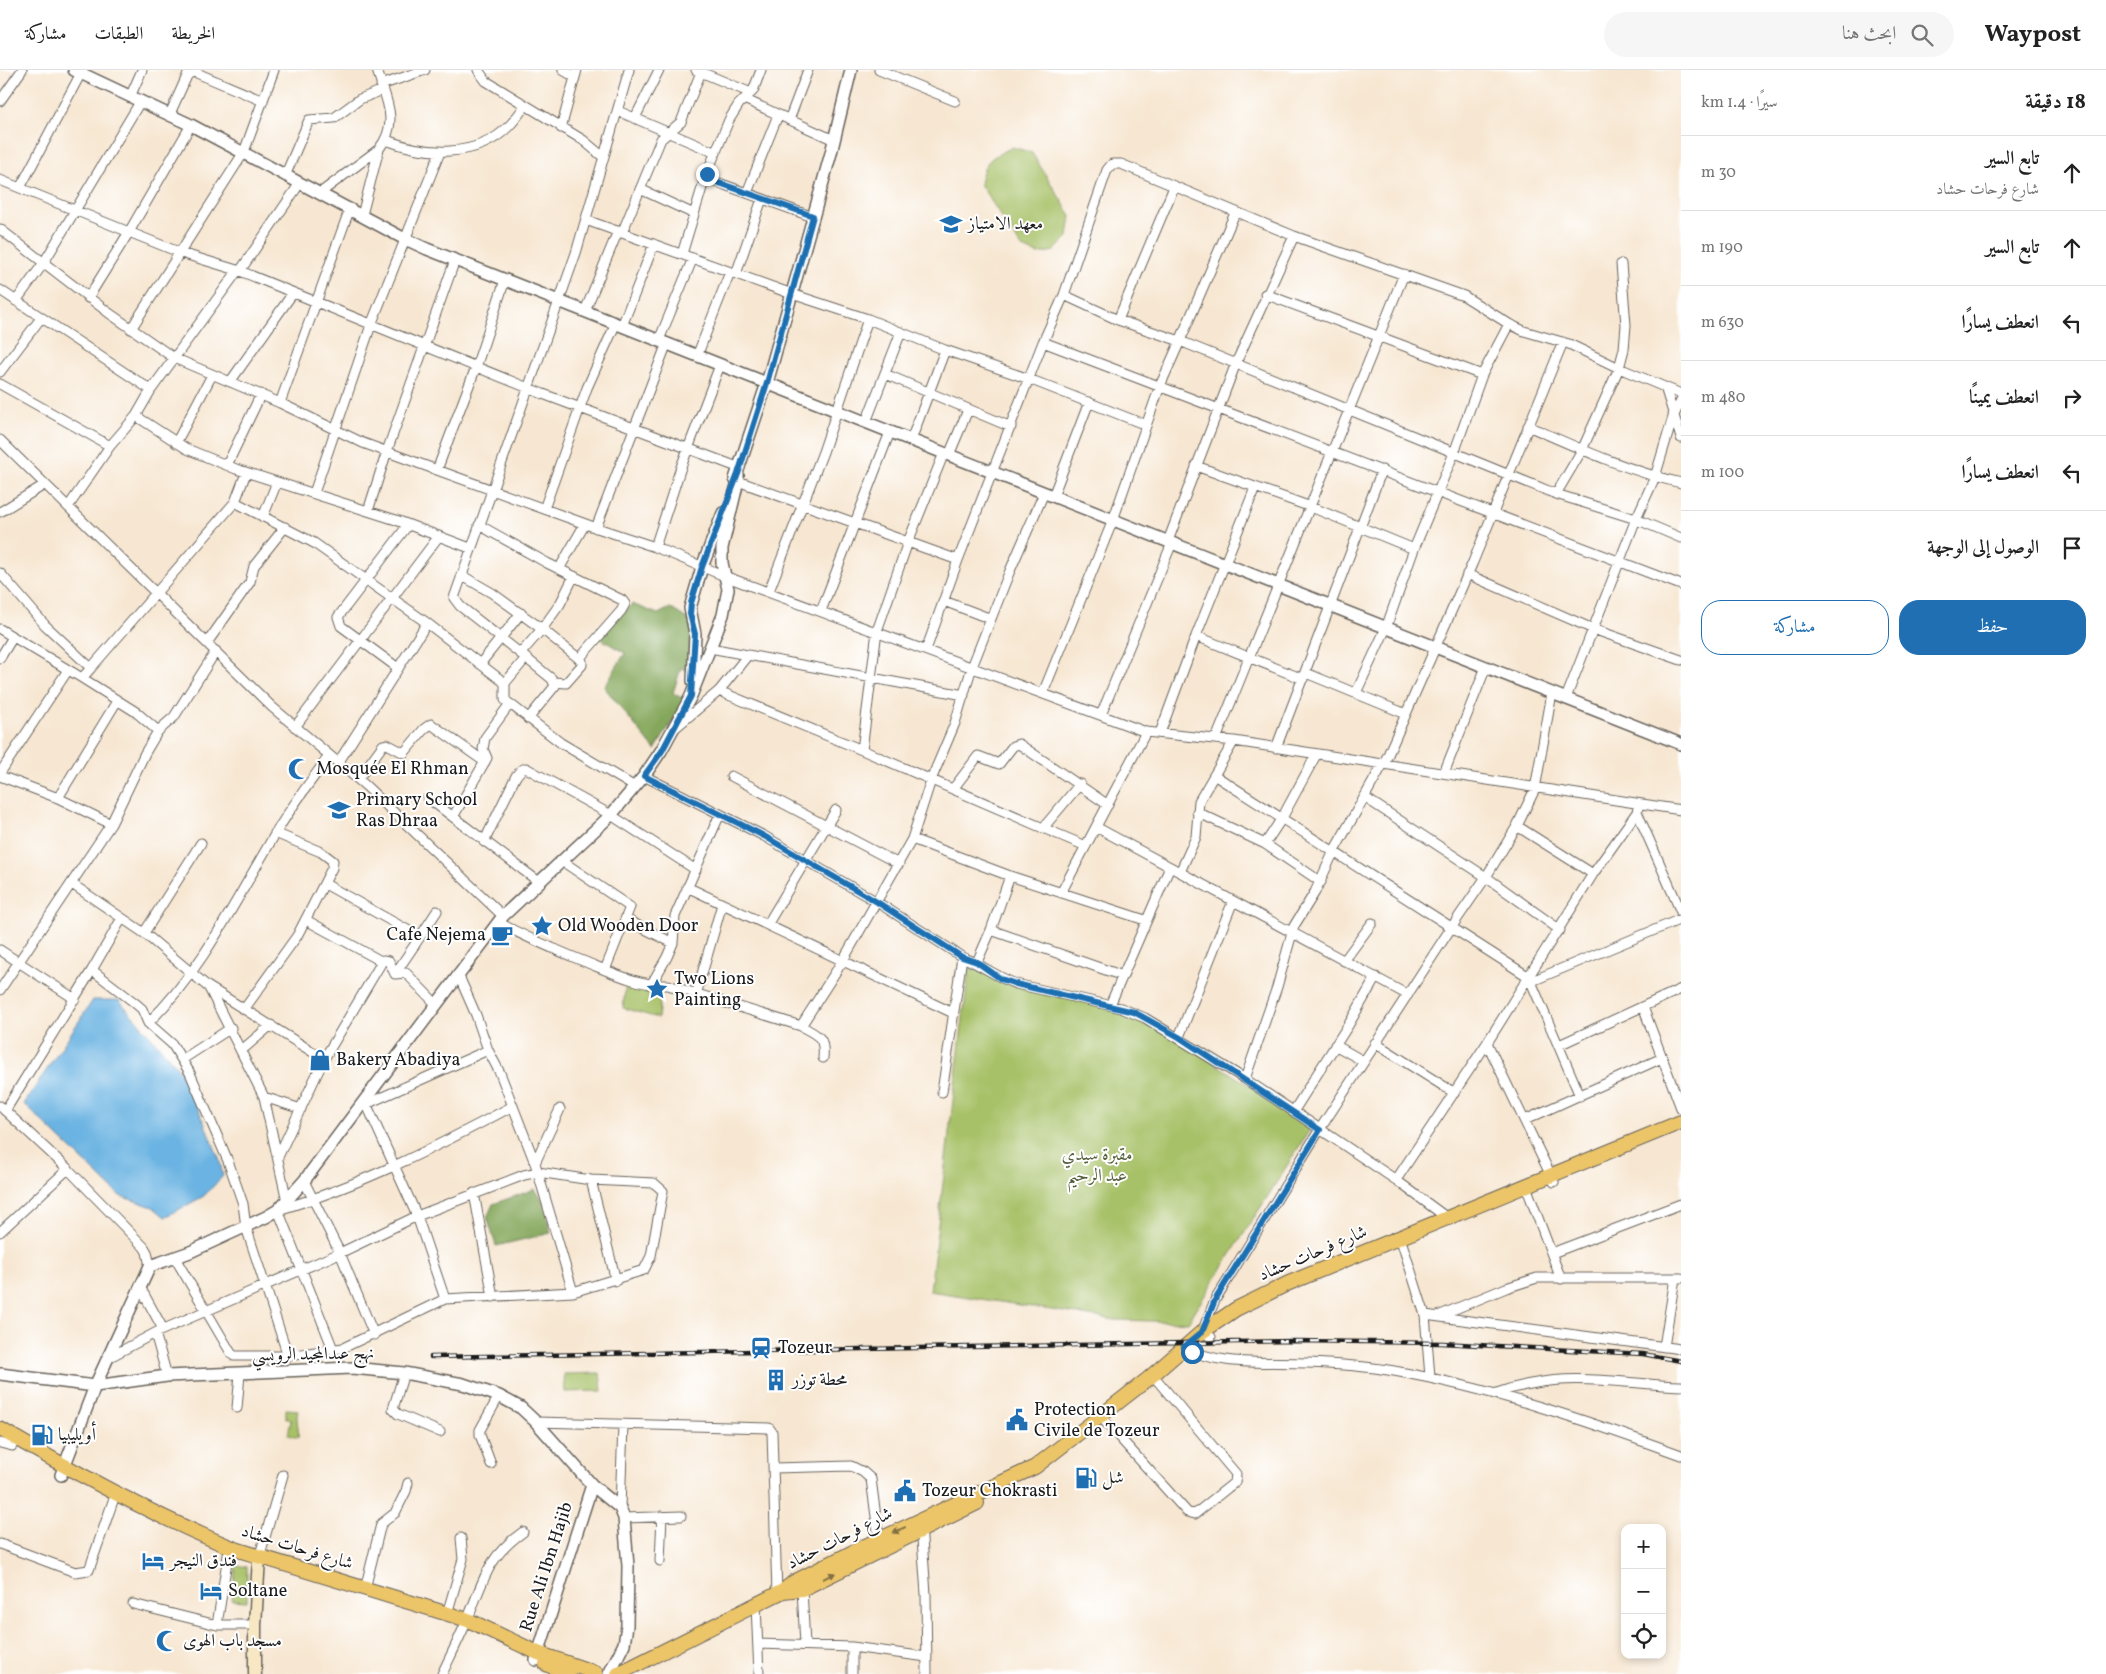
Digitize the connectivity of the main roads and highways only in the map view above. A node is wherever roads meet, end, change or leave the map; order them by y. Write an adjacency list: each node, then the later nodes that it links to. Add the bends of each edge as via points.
1 (1681, 1122): 3 (main road, شارع فرحات حشاد)
2 (1681, 1131): 3 (main road, شارع فرحات حشاد)
3 (1553, 1178): 4 (main road, شارع فرحات حشاد, via 1280,1287 1236,1309)
4 (1188, 1350): 5 (main road, شارع فرحات حشاد); 5 (main road, شارع فرحات حشاد, via 1157,1380)
5 (1102, 1419): 9 (main road, شارع فرحات حشاد, via 1035,1467)
6 (0, 1429): 7 (main road, شارع فرحات حشاد)
7 (7, 1442): 8 (main road, شارع فرحات حشاد)
8 (63, 1471): 11 (main road, شارع فرحات حشاد); 11 (main road, شارع فرحات حشاد, via 114,1501 228,1555)
9 (921, 1526): 10 (main road, شارع فرحات حشاد); 10 (main road, شارع فرحات حشاد, one-way to 10, via 879,1539)
10 (865, 1552): 12 (main road, شارع فرحات حشاد, via 794,1582); 12 (main road, شارع فرحات حشاد, one-way to 10, via 802,1590)
11 (259, 1561): 13 (main road, شارع فرحات حشاد); 13 (main road, شارع فرحات حشاد, via 365,1589); 15 (main road, via 254,1625)
12 (780, 1592): 18 (main road, شارع فرحات حشاد)
13 (466, 1623): 14 (main road, شارع فرحات حشاد)
14 (537, 1656): 16 (main road, شارع فرحات حشاد); 17 (main road, شارع فرحات حشاد)
15 (255, 1674)
16 (568, 1674)
17 (602, 1674)
18 (618, 1674)

